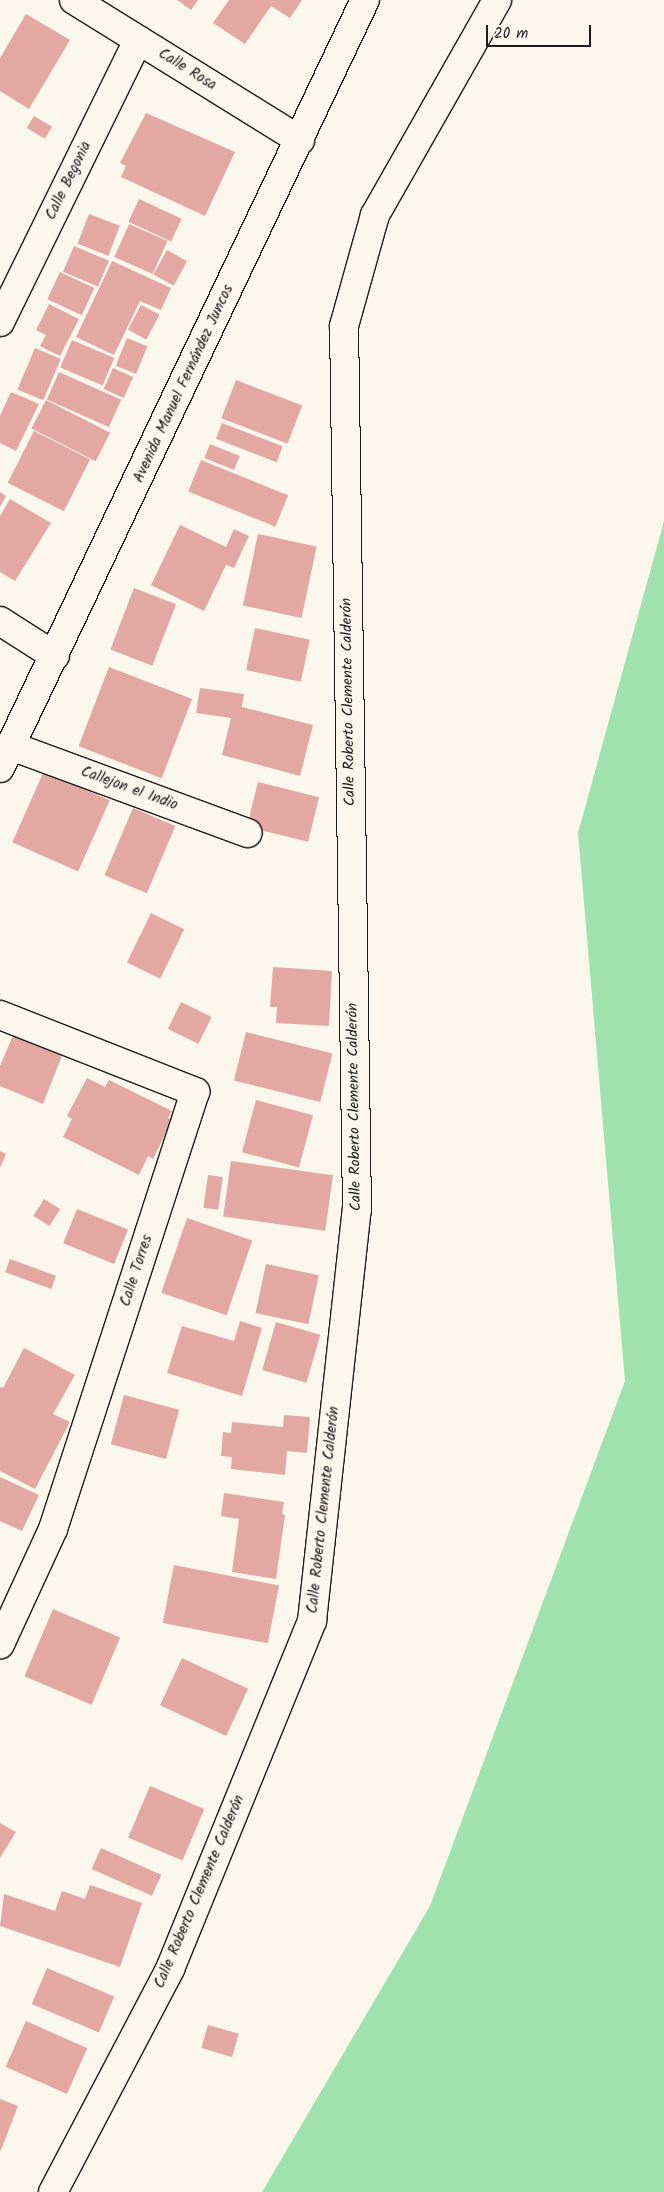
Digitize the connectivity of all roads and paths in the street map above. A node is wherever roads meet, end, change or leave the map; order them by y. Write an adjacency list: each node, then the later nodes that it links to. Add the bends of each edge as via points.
1 (74, 0): 4 (street, Calle Rosa)
2 (365, 0): 5 (street, Avenida Manuel Fernández Juncos)
3 (497, 0): 13 (street, Calle Roberto Clemente Calderón, via 375,215 344,326 357,1210 312,1621 170,1969)
4 (138, 40): 5 (street, Calle Rosa); 6 (street, Calle Begonia)
5 (300, 140): 8 (street, Avenida Manuel Fernández Juncos)
6 (4, 304)
7 (0, 621): 8 (street)
8 (55, 656): 9 (street, Avenida Manuel Fernández Juncos)
9 (5, 757): 10 (street, Callejon el Indio)
10 (247, 833)
11 (0, 1015): 12 (street, Calle Torres, via 195,1092 54,1529)
12 (0, 1644)
13 (53, 2192)

